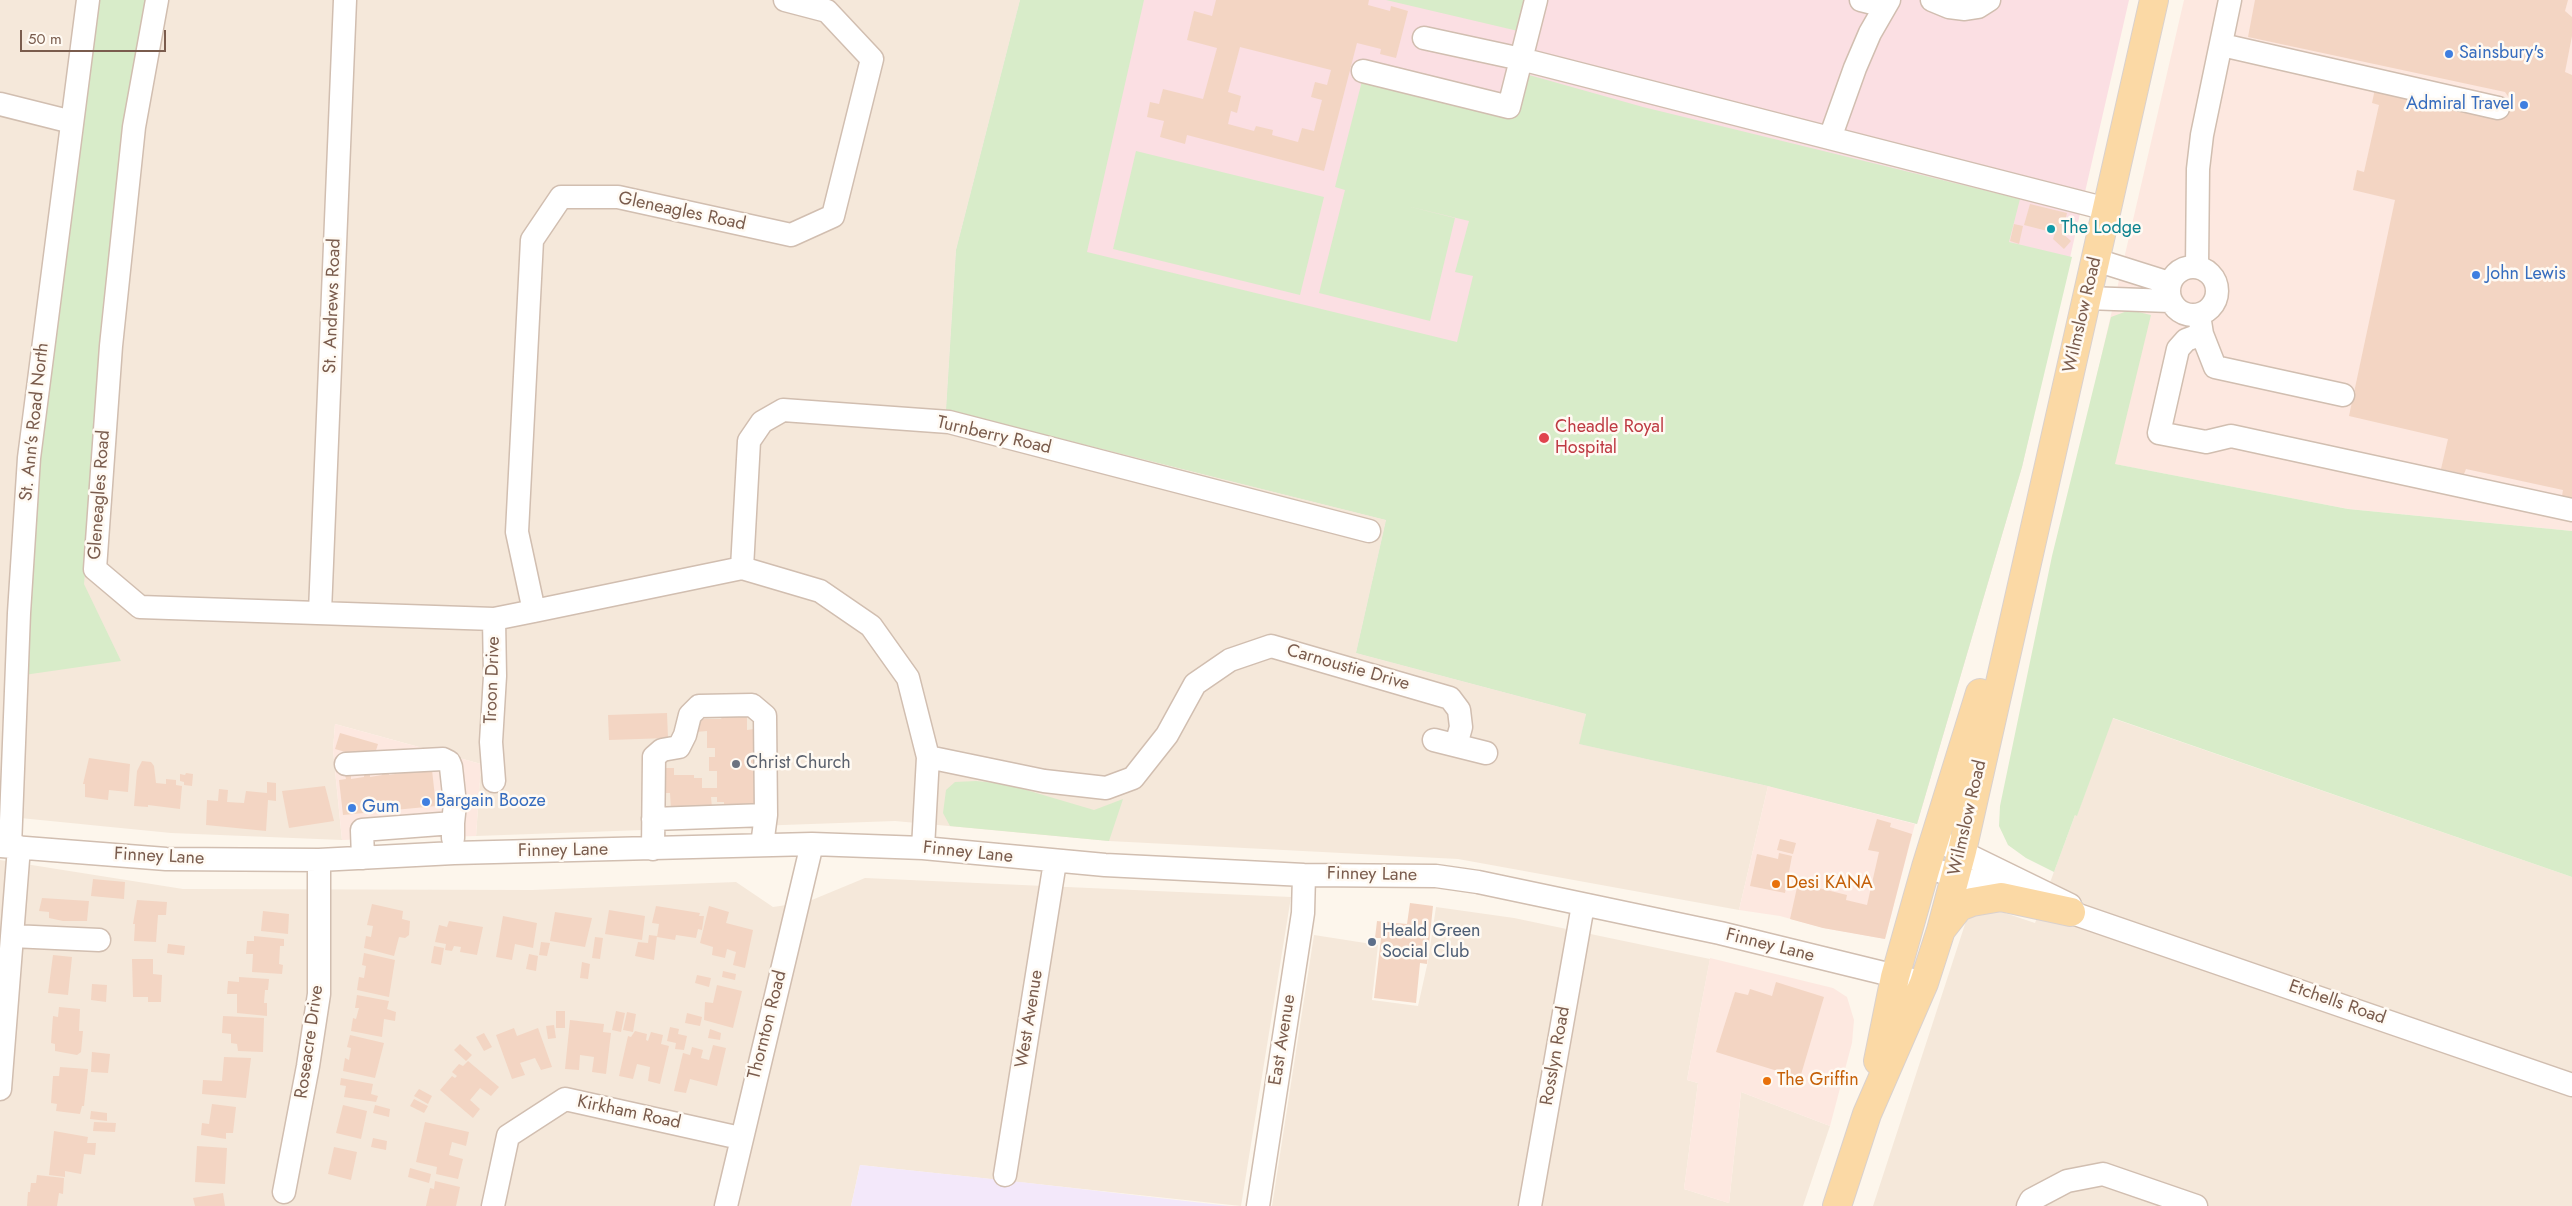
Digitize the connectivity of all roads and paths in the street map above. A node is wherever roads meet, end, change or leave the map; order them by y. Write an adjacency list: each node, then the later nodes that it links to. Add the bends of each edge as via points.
1 (88, 0): 18 (street, St. Ann's Road North)
2 (157, 0): 32 (street, Gleneagles Road, via 134,127 111,346 95,569 140,607)
3 (345, 0): 32 (street, St. Andrews Road)
4 (785, 0): 31 (street, Gleneagles Road, via 827,11 872,59 833,216 791,235 618,197 562,197 532,240 517,532)
5 (1536, 0): 14 (street)
6 (1861, 0): 11 (street)
7 (1932, 0): 8 (street, via 1965,9 1978,7)
8 (1989, 0)
9 (2154, 0): 20 (main road, Wilmslow Road)
10 (2230, 0): 13 (street)
11 (1887, 3): 19 (street, via 1858,59)
12 (1424, 38): 14 (street)
13 (2222, 45): 17 (street); 22 (street, via 2202,135 2198,169)
14 (1520, 59): 15 (street, via 1508,107); 19 (street)
15 (1363, 71)
16 (0, 104): 18 (street)
17 (2498, 108)
18 (72, 122): 44 (street, St. Ann's Road North, via 29,458)
19 (1830, 138): 20 (street)
20 (2107, 209): 21 (main road, Wilmslow Road)
21 (2096, 260): 23 (street); 24 (main road, Wilmslow Road)
22 (2197, 267): 23 (street, via 2180,270); 25 (street, via 2212,277 2217,288 2215,301)
23 (2170, 292): 24 (street); 25 (street, via 2178,311 2192,316)
24 (2087, 298): 28 (main road, Wilmslow Road)
25 (2201, 324): 26 (street, via 2215,367); 27 (street, via 2178,349 2159,433 2206,442 2231,436)
26 (2343, 395)
27 (2572, 510)
28 (2038, 513): 41 (main road, Wilmslow Road); 47 (main road, Wilmslow Road)
29 (1369, 531): 30 (street, Turnberry Road, via 949,422 783,410 762,422 749,441)
30 (742, 568): 31 (street, Gleneagles Road); 35 (street, Gleneagles Road, via 820,591 870,626 908,678)
31 (534, 611): 33 (street, Gleneagles Road)
32 (320, 612): 33 (street, Gleneagles Road)
33 (494, 619): 37 (street, Troon Drive, via 495,676 482,743)
34 (1486, 753): 35 (street, Carnoustie Drive, via 1445,743 1461,727 1459,710 1450,698 1271,646 1230,660 1195,684 1167,735 1133,778 1106,788 1044,780)
35 (928, 757): 45 (street, Gleneagles Road)
36 (346, 764): 40 (street, via 443,758 449,762 455,804)
37 (494, 781)
38 (766, 815): 39 (street); 39 (street, via 765,716 752,705 699,706 690,715 679,747 662,750 654,757); 43 (street)
39 (653, 819): 46 (street)
40 (453, 823): 48 (street); 49 (street, via 362,830)
41 (1935, 839): 47 (street, Etchells Road); 52 (main road, Wilmslow Road)
42 (812, 844): 43 (street, Finney Lane); 45 (street, Finney Lane); 66 (street, Thornton Road)
43 (762, 846): 46 (street, Finney Lane)
44 (10, 847): 50 (street, Finney Lane, via 166,859); 59 (street, St. Ann's Road North)
45 (923, 848): 51 (street, Finney Lane)
46 (653, 849): 48 (street, Finney Lane)
47 (1962, 850): 54 (main road, Wilmslow Road); 57 (street, Etchells Road)
48 (454, 853): 49 (street, Finney Lane)
49 (362, 858): 50 (street, Finney Lane)
50 (319, 860): 68 (street, Roseacre Drive, via 319,994)
51 (1055, 862): 53 (street, Finney Lane); 67 (street, West Avenue)
52 (1926, 868): 54 (street, Etchells Road); 61 (main road, Wilmslow Road)
53 (1304, 874): 55 (street, Finney Lane, via 1436,876 1478,882); 71 (street, East Avenue, via 1303,913)
54 (1954, 877): 56 (street, Etchells Road); 58 (main road, Wilmslow Road)
55 (1583, 906): 61 (street, Finney Lane, via 1720,933); 72 (street, Rosslyn Road)
56 (2071, 912): 57 (street, Etchells Road); 58 (main road, via 2001,897 1959,907)
57 (2102, 922): 63 (street, Etchells Road)
58 (1941, 930): 62 (main road, Wilmslow Road)
59 (12, 936): 60 (street); 64 (street, St. Ann's Road North)
60 (99, 940)
61 (1895, 977): 62 (street, Finney Lane); 65 (main road, Wilmslow Road)
62 (1924, 983): 65 (main road, Wilmslow Road)
63 (2572, 1085)
64 (0, 1089)
65 (1867, 1114): 73 (main road, Wilmslow Road)
66 (740, 1138): 69 (street, Kirkham Road, via 565,1099 508,1136); 70 (street, Thornton Road)
67 (1005, 1175)
68 (284, 1192)
69 (493, 1206)
70 (726, 1206)
71 (1258, 1206)
72 (1530, 1206)
73 (1838, 1206)
74 (2028, 1206): 75 (street, via 2032,1200 2067,1181 2103,1174)
75 (2196, 1206)

